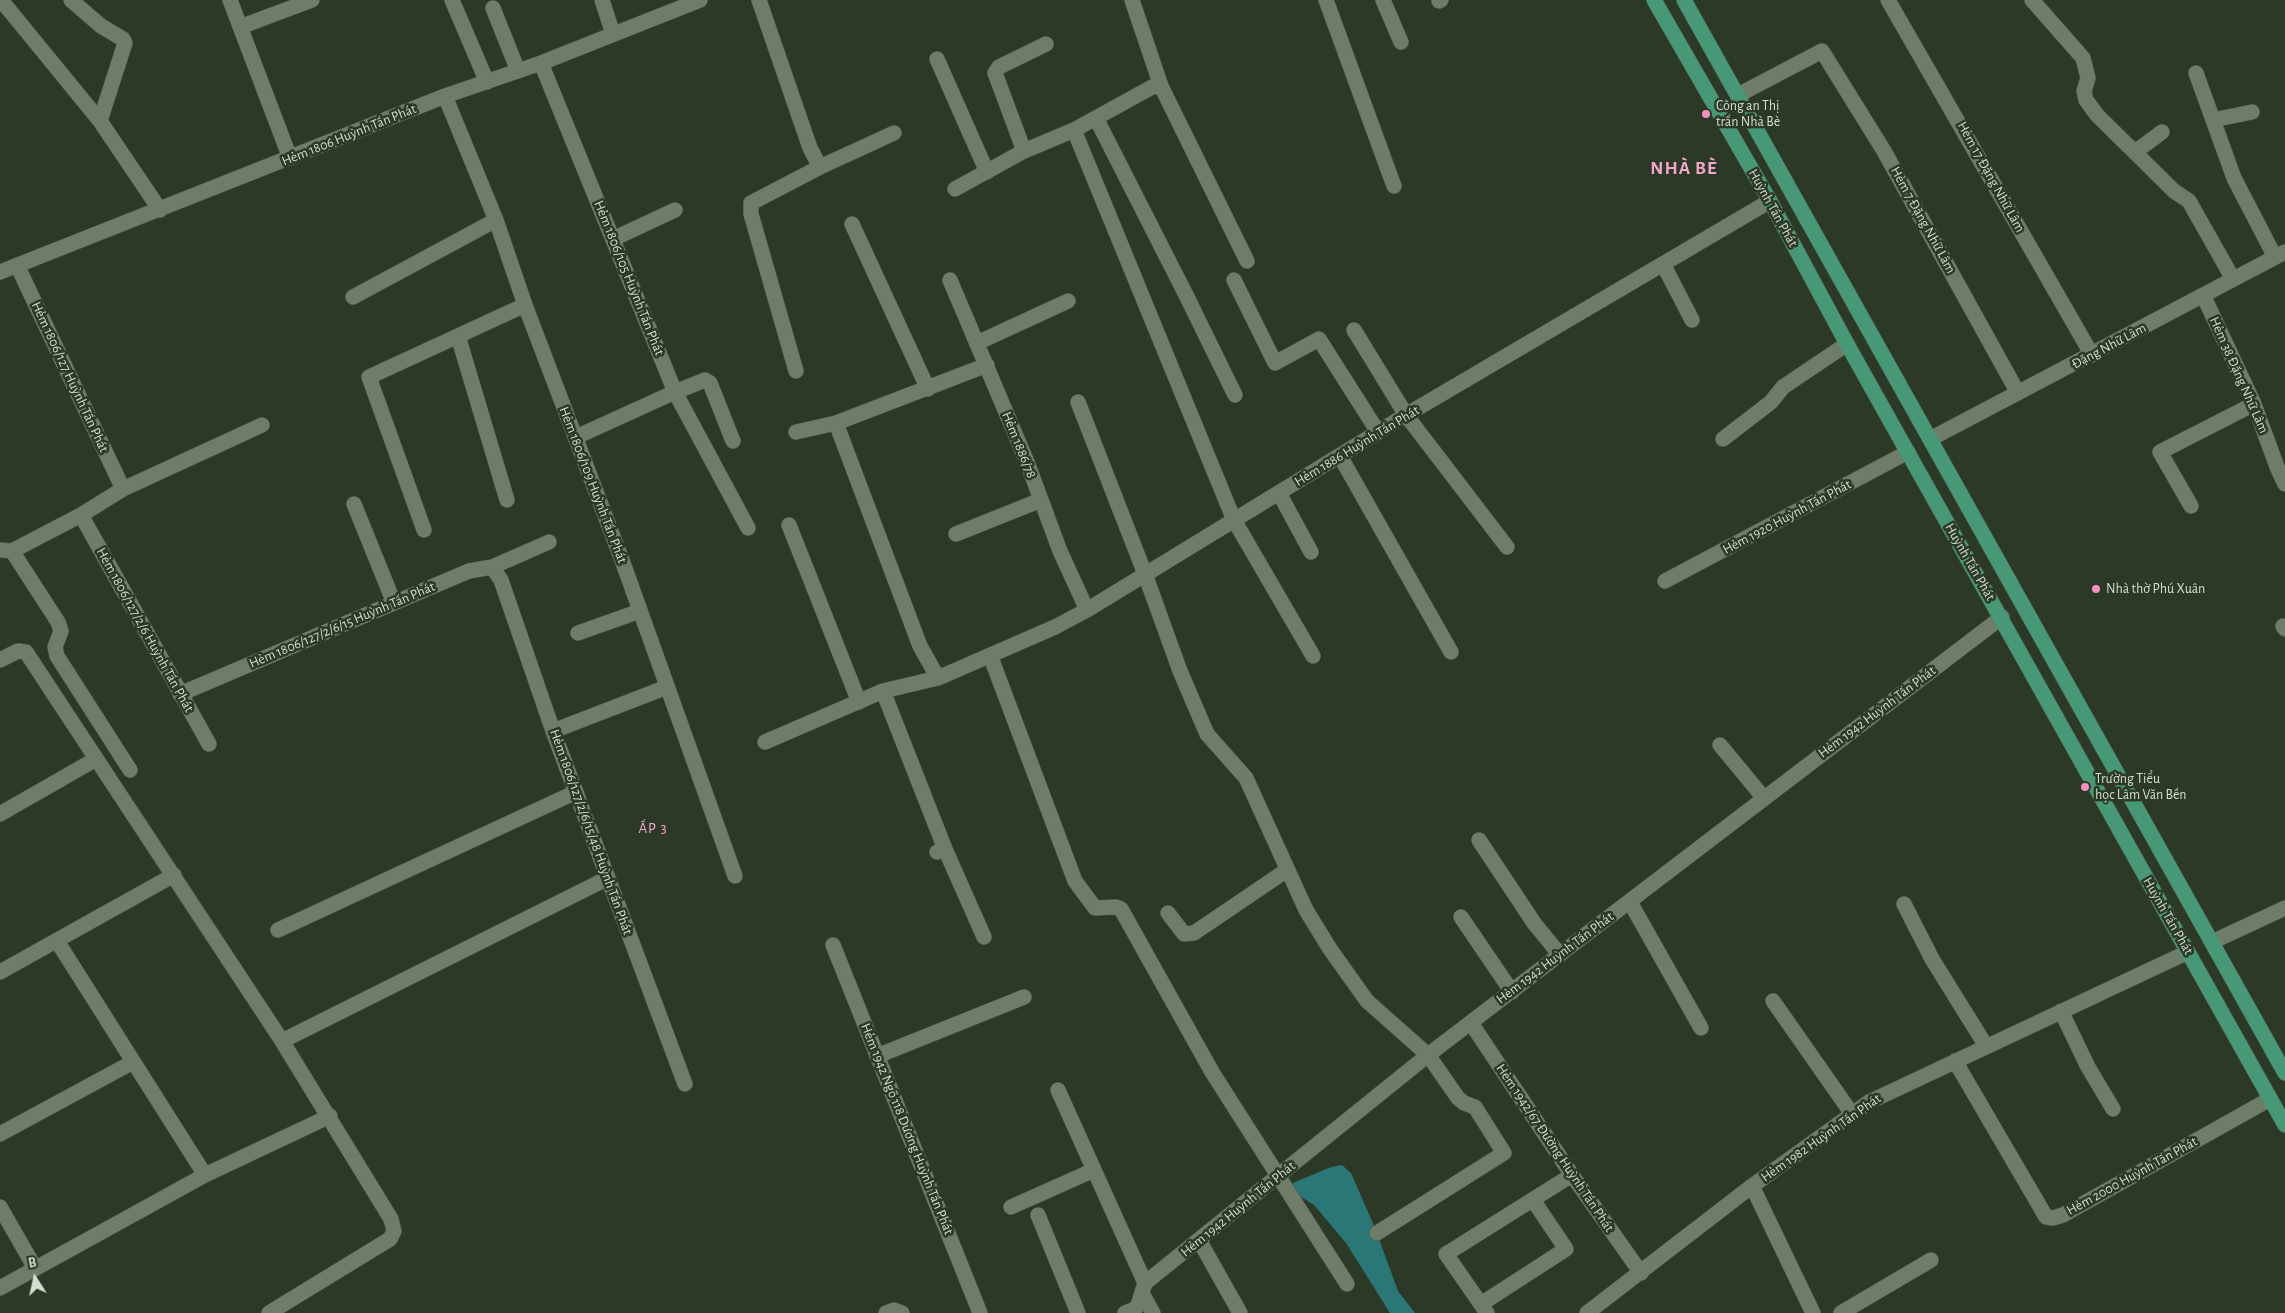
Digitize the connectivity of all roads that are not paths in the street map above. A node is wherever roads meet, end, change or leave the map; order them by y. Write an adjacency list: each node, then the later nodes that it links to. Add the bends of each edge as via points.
1 (1, 0): 32 (street)
2 (71, 0): 32 (street, via 126,44)
3 (230, 0): 17 (street)
4 (312, 0): 17 (street)
5 (452, 0): 25 (street)
6 (602, 0): 18 (street)
7 (700, 0): 18 (street, Hẻm 1806 Huỳnh Tấn Phát)
8 (759, 0): 39 (street, via 810,148)
9 (1132, 0): 26 (street)
10 (1383, 0): 19 (street)
11 (1654, 0): 43 (main road, Huỳnh Tấn Phát)
12 (1684, 0): 27 (main road, Huỳnh Tấn Phát)
13 (1888, 0): 66 (street, Hẻm 17 Đặng Nhữ Lâm)
14 (2032, 0): 37 (street, via 2083,58 2088,78 2084,91 2086,100)
15 (1331, 2): 41 (street)
16 (493, 8): 23 (street)
17 (240, 27): 38 (street)
18 (613, 34): 22 (street, Hẻm 1806 Huỳnh Tấn Phát)
19 (1401, 42)
20 (1046, 44): 36 (street, via 999,67 995,73)
21 (937, 60): 40 (street)
22 (541, 63): 23 (street, Hẻm 1806 Huỳnh Tấn Phát); 48 (street, Hẻm 1806/105 Huỳnh Tấn Phát)
23 (518, 71): 25 (street, Hẻm 1806 Huỳnh Tấn Phát)
24 (2196, 72): 31 (street)
25 (487, 82): 28 (street, Hẻm 1806 Huỳnh Tấn Phát)
26 (1161, 86): 30 (street, via 1152,87); 50 (street)
27 (1738, 95): 71 (street, Hẻm 7 Đặng Nhữ Lâm, via 1822,50 1884,151); 81 (main road, Huỳnh Tấn Phát)
28 (445, 96): 38 (street, Hẻm 1806 Huỳnh Tấn Phát); 46 (street, Hẻm 1806/109 Huỳnh Tấn Phát)
29 (2252, 112): 31 (street)
30 (1096, 118): 33 (street); 72 (street)
31 (2213, 120): 49 (street, via 2234,178)
32 (100, 121): 44 (street)
33 (1074, 130): 36 (street); 95 (street)
34 (2162, 132): 37 (street)
35 (894, 133): 39 (street)
36 (1024, 151): 40 (street)
37 (2135, 152): 54 (street, via 2174,191 2189,201)
38 (290, 158): 44 (street, Hẻm 1806 Huỳnh Tấn Phát)
39 (820, 167): 68 (street, via 755,199 750,207)
40 (987, 172): 42 (street)
41 (1394, 186)
42 (955, 189)
43 (1770, 201): 51 (street, Hẻm 1886 Huỳnh Tấn Phát); 65 (main road, Huỳnh Tấn Phát)
44 (160, 210): 52 (street, Hẻm 1806 Huỳnh Tấn Phát)
45 (675, 210): 48 (street)
46 (496, 220): 58 (street); 60 (street, Hẻm 1806/109 Huỳnh Tấn Phát)
47 (852, 224): 69 (street)
48 (613, 239): 70 (street, Hẻm 1806/105 Huỳnh Tấn Phát)
49 (2280, 255): 54 (street, Đặng Nhữ Lâm)
50 (1246, 261)
51 (1663, 264): 61 (street); 75 (street, Hẻm 1886 Huỳnh Tấn Phát)
52 (17, 265): 53 (street, Hẻm 1806 Huỳnh Tấn Phát); 88 (street, Hẻm 1806/127 Huỳnh Tấn Phát)
53 (0, 272)
54 (2233, 279): 57 (street, Đặng Nhữ Lâm)
55 (950, 280): 64 (street, Hẻm 1886/78)
56 (1234, 280): 79 (street, via 1275,363 1319,338)
57 (2202, 295): 66 (street, Đặng Nhữ Lâm); 74 (street, Hẻm 38 Đặng Nhữ Lâm)
58 (352, 297)
59 (1068, 301): 64 (street)
60 (525, 305): 63 (street); 80 (street, Hẻm 1806/109 Huỳnh Tấn Phát)
61 (1692, 320)
62 (1354, 330): 75 (street)
63 (458, 336): 90 (street); 98 (street, via 369,377)
64 (978, 343): 67 (street, Hẻm 1886/78)
65 (1847, 344): 82 (street, via 1783,387 1771,402); 84 (main road, Huỳnh Tấn Phát)
66 (2092, 355): 71 (street, Đặng Nhữ Lâm)
67 (987, 365): 69 (street); 91 (street, Hẻm 1886/78)
68 (796, 371)
69 (928, 389): 76 (street)
70 (676, 392): 80 (street); 83 (street, via 702,381 710,383); 97 (street, Hẻm 1806/105 Huỳnh Tấn Phát)
71 (2018, 393): 81 (street, Đặng Nhữ Lâm)
72 (1235, 395)
73 (1078, 402): 105 (street)
74 (2254, 404): 86 (street, Hẻm 38 Đặng Nhữ Lâm); 93 (street, via 2160,452)
75 (1406, 415): 79 (street, Hẻm 1886 Huỳnh Tấn Phát); 101 (street)
76 (836, 423): 78 (street); 116 (street, via 920,646)
77 (262, 425): 88 (street)
78 (796, 432)
79 (1378, 432): 85 (street, Hẻm 1886 Huỳnh Tấn Phát)
80 (576, 437): 109 (street, Hẻm 1806/109 Huỳnh Tấn Phát)
81 (1932, 438): 84 (main road); 143 (main road, Huỳnh Tấn Phát)
82 (1723, 439)
83 (733, 441)
84 (1908, 452): 106 (street, Hẻm 1920 Huỳnh Tấn Phát); 110 (main road, Huỳnh Tấn Phát)
85 (1340, 456): 89 (street, Hẻm 1886 Huỳnh Tấn Phát); 112 (street)
86 (2281, 465): 87 (street, Hẻm 38 Đặng Nhữ Lâm)
87 (2285, 484)
88 (123, 489): 94 (street)
89 (1280, 492): 95 (street, Hẻm 1886 Huỳnh Tấn Phát); 103 (street)
90 (507, 500)
91 (1041, 500): 99 (street); 108 (street, Hẻm 1886/78)
92 (354, 504): 107 (street)
93 (2191, 506)
94 (81, 515): 102 (street); 119 (street, Hẻm 1806/127/2/6 Huỳnh Tấn Phát)
95 (1234, 520): 105 (street, Hẻm 1886 Huỳnh Tấn Phát); 114 (street)
96 (789, 525): 120 (street)
97 (748, 528)
98 (424, 530)
99 (956, 534)
100 (549, 542): 104 (street, Hẻm 1806/127/2/6/15 Huỳnh Tấn Phát)
101 (1508, 547)
102 (6, 551): 126 (street, via 58,622 61,631 55,647 57,656)
103 (1311, 552)
104 (496, 573): 107 (street, Hẻm 1806/127/2/6/15 Huỳnh Tấn Phát, via 468,571); 121 (street, Hẻm 1806/127/2/6/15/48 Huỳnh Tấn Phát)
105 (1145, 574): 108 (street, Hẻm 1886 Huỳnh Tấn Phát); 131 (street, via 1207,734 1246,778)
106 (1665, 581)
107 (394, 603): 119 (street, Hẻm 1806/127/2/6/15 Huỳnh Tấn Phát)
108 (1087, 610): 113 (street, Hẻm 1886 Huỳnh Tấn Phát)
109 (640, 611): 111 (street); 117 (street, Hẻm 1806/109 Huỳnh Tấn Phát)
110 (2002, 617): 128 (street, Hẻm 1942 Huỳnh Tấn Phát); 145 (main road, Huỳnh Tấn Phát)
111 (578, 633)
112 (1451, 652)
113 (990, 655): 116 (street, Hẻm 1886 Huỳnh Tấn Phát); 172 (street, via 1075,881 1094,908 1121,909 1212,1072)
114 (1313, 656)
115 (0, 660): 125 (street, via 18,651 26,652)
116 (938, 678): 118 (street, Hẻm 1886 Huỳnh Tấn Phát)
117 (668, 687): 121 (street); 133 (street, Hẻm 1806/109 Huỳnh Tấn Phát)
118 (883, 691): 120 (street, Hẻm 1886 Huỳnh Tấn Phát); 141 (street, via 941,851)
119 (180, 694): 123 (street, Hẻm 1806/127/2/6 Huỳnh Tấn Phát)
120 (859, 702): 122 (street, Hẻm 1886 Huỳnh Tấn Phát)
121 (553, 731): 127 (street, Hẻm 1806/127/2/6/15/48 Huỳnh Tấn Phát)
122 (765, 742)
123 (208, 744)
124 (1720, 745): 128 (street)
125 (96, 759): 129 (street); 132 (street)
126 (130, 770)
127 (576, 792): 134 (street, Hẻm 1806/127/2/6/15/48 Huỳnh Tấn Phát); 140 (street)
128 (1763, 798): 135 (street, Hẻm 1942 Huỳnh Tấn Phát)
129 (0, 814)
130 (1479, 840): 146 (street, via 1534,923)
131 (1287, 870): 138 (street, via 1194,933 1184,934); 157 (street, via 1306,910 1367,1001)
132 (174, 875): 142 (street); 154 (street)
133 (735, 876)
134 (608, 878): 154 (street); 161 (street, Hẻm 1806/127/2/6/15/48 Huỳnh Tấn Phát)
135 (1630, 902): 146 (street, Hẻm 1942 Huỳnh Tấn Phát); 153 (street)
136 (1904, 904): 155 (street, via 1932,959)
137 (2285, 908): 143 (street)
138 (1168, 913)
139 (1461, 917): 148 (street)
140 (278, 930)
141 (984, 937)
142 (57, 941): 147 (street); 159 (street)
143 (2212, 942): 160 (main road, Huỳnh Tấn Phát)
144 (833, 945): 156 (street, Hẻm 1942 Ngõ 118 Dương Huỳnh Tấn Phát)
145 (2188, 952): 151 (street, Hẻm 1982 Huỳnh Tấn Phát); 163 (main road, Huỳnh Tấn Phát)
146 (1560, 954): 148 (street, Hẻm 1942 Huỳnh Tấn Phát)
147 (0, 972)
148 (1512, 992): 152 (street, Hẻm 1942 Huỳnh Tấn Phát)
149 (1024, 997): 156 (street)
150 (1773, 1001): 165 (street)
151 (2061, 1011): 155 (street, Hẻm 1982 Huỳnh Tấn Phát); 164 (street, via 2088,1067)
152 (1471, 1023): 157 (street, Hẻm 1942 Huỳnh Tấn Phát); 171 (street, Hẻm 1942/67 Đường Huỳnh Tấn Phát)
153 (1701, 1028)
154 (282, 1040): 166 (street)
155 (1986, 1046): 158 (street, Hẻm 1982 Huỳnh Tấn Phát)
156 (877, 1056): 191 (street, Hẻm 1942 Ngõ 118 Dương Huỳnh Tấn Phát)
157 (1428, 1056): 172 (street, Hẻm 1942 Huỳnh Tấn Phát); 178 (street, via 1458,1098 1474,1107 1504,1153)
158 (1955, 1061): 163 (street, Hẻm 2000 Huỳnh Tấn Phát, via 2046,1217 2053,1218); 165 (street, Hẻm 1982 Huỳnh Tấn Phát, via 1869,1102)
159 (133, 1062): 168 (street); 170 (street)
160 (2285, 1073)
161 (685, 1084)
162 (1058, 1090): 169 (street)
163 (2270, 1099): 167 (main road, Huỳnh Tấn Phát)
164 (2113, 1108)
165 (1852, 1114): 173 (street, Hẻm 1982 Huỳnh Tấn Phát)
166 (330, 1116): 170 (street); 188 (street, via 392,1219 394,1231 390,1239)
167 (2285, 1124)
168 (0, 1134)
169 (1094, 1170): 176 (street); 185 (street)
170 (205, 1175): 181 (street)
171 (1572, 1175): 174 (street); 182 (street, Hẻm 1942/67 Đường Huỳnh Tấn Phát)
172 (1278, 1177): 179 (street, Hẻm 1942 Huỳnh Tấn Phát); 183 (street)
173 (1752, 1186): 182 (street, Hẻm 1982 Huỳnh Tấn Phát); 197 (street)
174 (1533, 1200): 187 (street, via 1566,1249); 187 (street, via 1446,1254)
175 (0, 1207): 181 (street)
176 (1011, 1207)
177 (1038, 1215): 192 (street)
178 (1377, 1233)
179 (1199, 1240): 185 (street, Hẻm 1942 Huỳnh Tấn Phát); 195 (street)
180 (1931, 1260): 198 (street)
181 (35, 1268): 184 (street)
182 (1641, 1273): 186 (street, Hẻm 1982 Huỳnh Tấn Phát)
183 (1347, 1284)
184 (0, 1288)
185 (1144, 1288): 193 (street, Hẻm 1942 Huỳnh Tấn Phát, via 1135,1309); 194 (street)
186 (1605, 1308): 196 (street, Hẻm 1982 Huỳnh Tấn Phát)
187 (1484, 1309)
188 (269, 1313)
189 (886, 1313): 190 (street, via 894,1310)
190 (902, 1313)
191 (980, 1313)
192 (1078, 1313)
193 (1125, 1313)
194 (1153, 1313)
195 (1240, 1313)
196 (1587, 1313)
197 (1813, 1313)
198 (1841, 1313)

